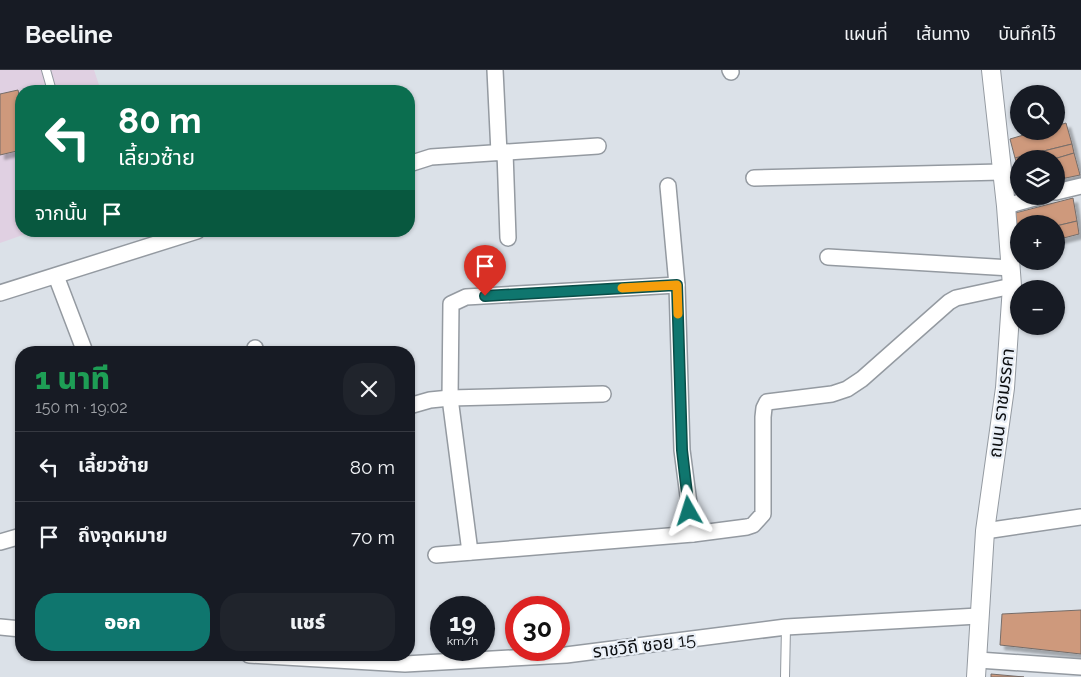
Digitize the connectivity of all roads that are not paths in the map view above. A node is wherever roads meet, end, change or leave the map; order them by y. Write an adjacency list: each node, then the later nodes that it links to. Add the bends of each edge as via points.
1 (46, 70): 4 (lane)
2 (495, 70): 6 (street)
3 (990, 70): 8 (street, ถนน ราชมรรคา)
4 (50, 85)
5 (598, 146): 6 (street)
6 (502, 152): 7 (street, via 431,157); 16 (street)
7 (415, 162)
8 (1001, 172): 9 (street); 14 (street, ถนน ราชมรรคา)
9 (754, 178)
10 (668, 186): 21 (street)
11 (1081, 186): 12 (street)
12 (1065, 190)
13 (1010, 205): 14 (street)
14 (1006, 206): 17 (street, ถนน ราชมรรคา)
15 (178, 237): 20 (street)
16 (508, 238)
17 (1010, 256)
18 (828, 257): 19 (street)
19 (1010, 268)
20 (56, 276): 23 (street); 25 (street)
21 (677, 285): 27 (street, via 455,300 451,304); 31 (street, via 682,450)
22 (1010, 286): 31 (street, via 949,302 847,389 816,397 767,402 763,417 764,514 760,520 746,527)
23 (0, 293)
24 (1010, 315): 30 (street, ถนน ราชมรรคา, via 1005,388)
25 (83, 346)
26 (603, 394): 27 (street)
27 (450, 398): 28 (street); 34 (street)
28 (415, 404)
29 (1081, 517): 30 (street)
30 (985, 531): 36 (street, ถนน ราชมรรคา)
31 (693, 534): 34 (street)
32 (15, 538): 33 (street)
33 (0, 542)
34 (470, 552): 35 (street)
35 (436, 555)
36 (978, 616): 38 (street, ราชวิถี ซอย 15); 42 (street, ถนน ราชมรรคา)
37 (0, 627): 39 (street)
38 (786, 627): 43 (street, ราชวิถี ซอย 15, via 566,655); 44 (lane)
39 (15, 628)
40 (308, 661): 43 (street, ราชวิถี ซอย 15)
41 (1081, 667): 42 (street)
42 (977, 669)
43 (406, 671)
44 (785, 677)

